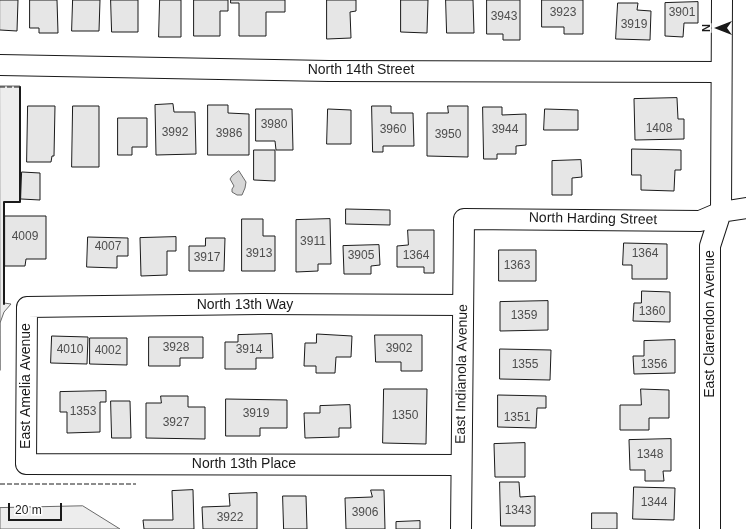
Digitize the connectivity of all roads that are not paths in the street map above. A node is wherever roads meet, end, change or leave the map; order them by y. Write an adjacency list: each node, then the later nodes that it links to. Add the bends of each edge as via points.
1 (722, 0): 3 (street, East Clarendon Avenue)
2 (0, 65): 3 (street, North 14th Street, via 329,71)
3 (721, 72): 5 (street, East Clarendon Avenue)
4 (746, 208): 5 (street)
5 (721, 212): 6 (street, North Harding Street, via 700,220); 12 (street, East Clarendon Avenue, via 710,246)
6 (464, 218): 7 (street, East Indianola Avenue)
7 (463, 305): 8 (street, North 13th Way); 10 (street, East Indianola Avenue)
8 (27, 307): 9 (street, East Amelia Avenue)
9 (26, 464): 10 (street, North 13th Place)
10 (461, 465): 11 (street, East Indianola Avenue)
11 (461, 529)
12 (710, 529)

